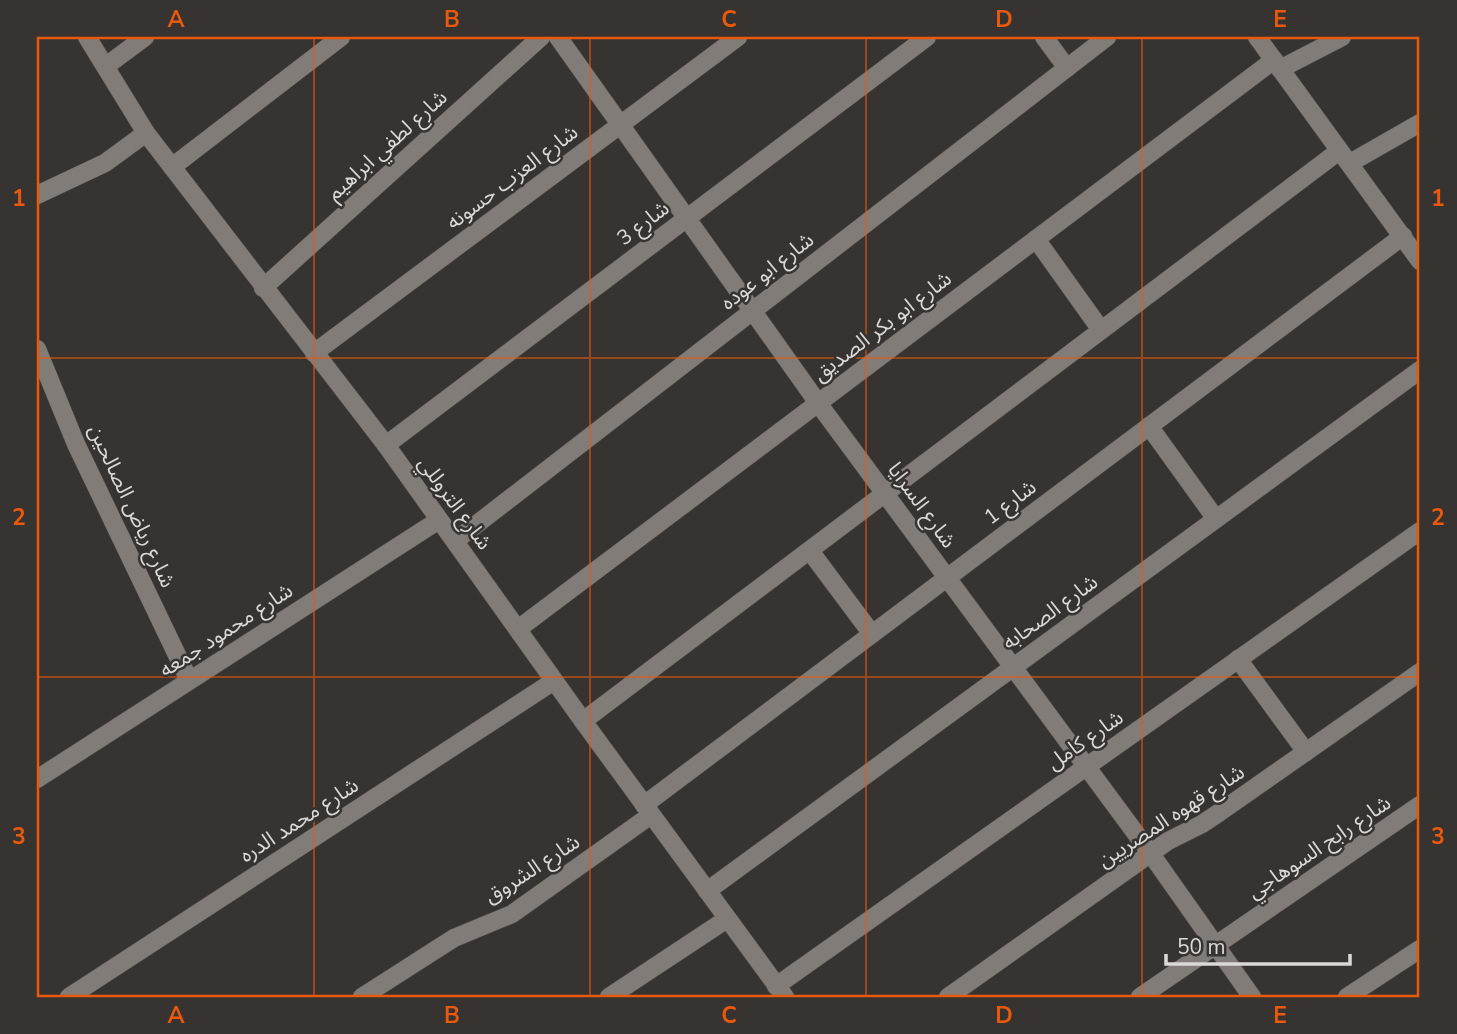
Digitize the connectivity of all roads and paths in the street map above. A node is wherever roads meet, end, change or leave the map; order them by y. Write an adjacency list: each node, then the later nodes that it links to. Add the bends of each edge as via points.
1 (87, 37): 13 (street, شارع التروللي)
2 (145, 37): 13 (street)
3 (341, 37): 19 (street)
4 (541, 37): 25 (street, شارع لطفي ابراهيم)
5 (558, 37): 16 (street, شارع السرايا)
6 (738, 37): 16 (street, شارع العزب حسونه)
7 (927, 37): 21 (street, شارع 3)
8 (1044, 37): 14 (street)
9 (1107, 37): 14 (street, شارع ابو عوده)
10 (1257, 37): 12 (street)
11 (1342, 37): 12 (street, شارع ابو بكر الصديق)
12 (1277, 65): 18 (street); 23 (street, شارع ابو بكر الصديق)
13 (106, 66): 17 (street, شارع التروللي)
14 (1067, 68): 26 (street, شارع ابو عوده)
15 (1420, 123): 18 (street)
16 (620, 125): 21 (street, شارع السرايا); 29 (street, شارع العزب حسونه)
17 (146, 133): 19 (street, شارع التروللي); 20 (street, via 105,163)
18 (1344, 157): 22 (street); 27 (street)
19 (172, 167): 25 (street, شارع التروللي)
20 (37, 195)
21 (687, 218): 26 (street, شارع السرايا); 33 (street, شارع 3)
22 (1403, 236): 24 (street); 32 (street, شارع 1)
23 (1036, 239): 27 (street); 31 (street, شارع ابو بكر الصديق)
24 (1420, 261)
25 (263, 288): 29 (street, شارع التروللي)
26 (752, 311): 31 (street, شارع السرايا); 38 (street, شارع ابو عوده)
27 (1101, 330): 34 (street)
28 (37, 349): 46 (street, شارع رياض الصالحين, via 76,444)
29 (314, 353): 33 (street, شارع التروللي)
30 (1420, 370): 35 (street, شارع الصحابه)
31 (818, 403): 34 (street, شارع السرايا); 41 (street, شارع ابو بكر الصديق)
32 (1149, 426): 35 (street); 40 (street, شارع 1)
33 (386, 445): 36 (street, شارع التروللي)
34 (885, 493): 39 (street); 40 (street, شارع السرايا)
35 (1216, 519): 44 (street, شارع الصحابه)
36 (439, 520): 38 (street, شارع التروللي); 46 (street, شارع محمود جمعه)
37 (1420, 531): 43 (street, شارع كامل)
38 (455, 541): 41 (street, شارع التروللي)
39 (810, 551): 42 (street); 48 (street)
40 (947, 578): 42 (street, شارع 1); 44 (street, شارع السرايا)
41 (518, 629): 47 (street, شارع التروللي)
42 (872, 634): 53 (street, شارع 1)
43 (1238, 659): 49 (street); 50 (street, شارع كامل)
44 (1013, 668): 50 (street, شارع السرايا); 55 (street, شارع الصحابه)
45 (1420, 672): 49 (street, شارع قهوه المصريين)
46 (189, 680): 51 (street, شارع محمود جمعه)
47 (554, 681): 48 (street, شارع التروللي); 60 (street, شارع محمد الدره)
48 (583, 721): 53 (street, شارع التروللي)
49 (1306, 752): 54 (street, شارع قهوه المصريين, via 1220,813)
50 (1087, 767): 54 (street, شارع السرايا); 59 (street, شارع كامل)
51 (37, 779)
52 (1420, 805): 57 (street, شارع رابح السوهاجي)
53 (648, 810): 55 (street, شارع التروللي); 61 (street, شارع الشروق, via 512,914 453,938)
54 (1151, 854): 57 (street, شارع السرايا); 63 (street, شارع قهوه المصريين)
55 (707, 891): 56 (street, شارع التروللي)
56 (727, 919): 59 (street, شارع التروللي); 62 (street)
57 (1215, 946): 64 (street, شارع رابح السوهاجي); 65 (street, شارع السرايا)
58 (1420, 949): 66 (street)
59 (781, 991)
60 (69, 997)
61 (362, 997)
62 (609, 997)
63 (948, 997)
64 (1140, 997)
65 (1252, 997)
66 (1347, 997)

